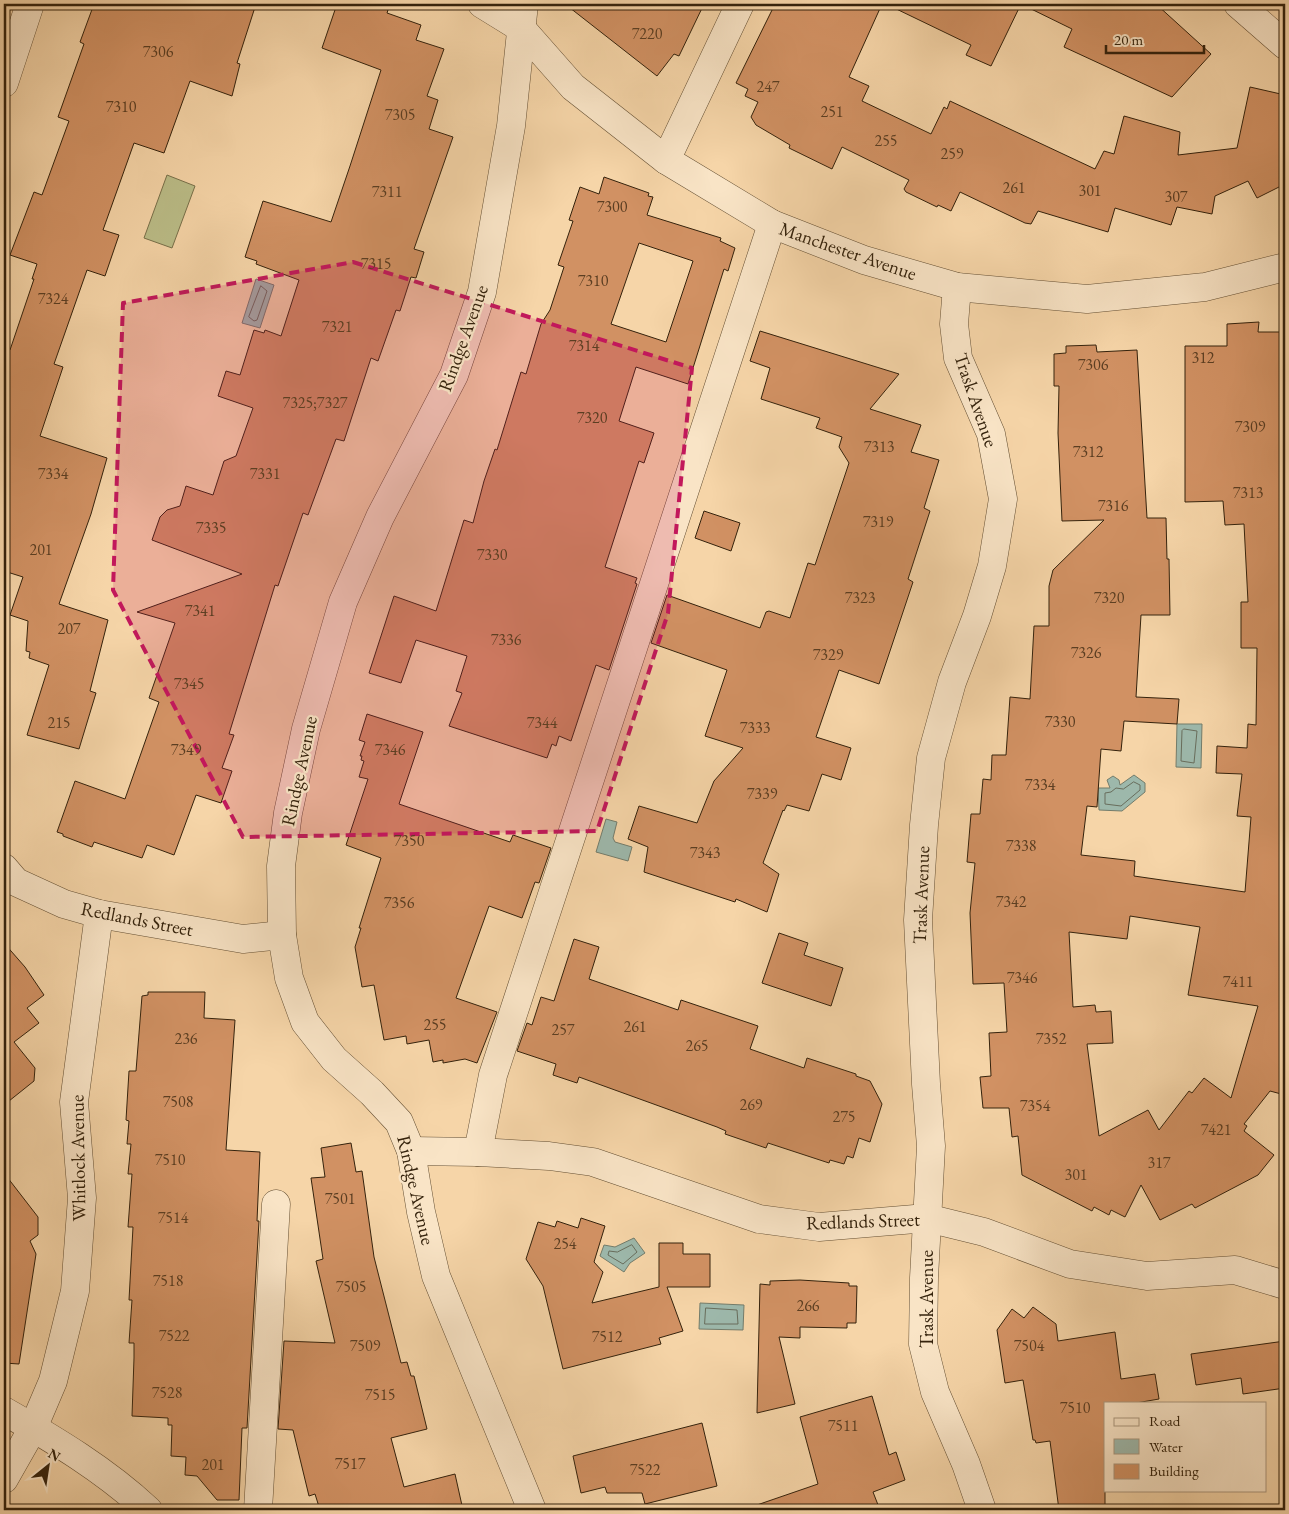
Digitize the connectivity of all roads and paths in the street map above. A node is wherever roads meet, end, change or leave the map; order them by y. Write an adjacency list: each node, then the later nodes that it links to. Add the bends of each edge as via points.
1 (30, 4): 7 (street)
2 (482, 4): 5 (street, Manchester Avenue)
3 (740, 4): 8 (street)
4 (1238, 4): 6 (street)
5 (522, 16): 8 (street, Manchester Avenue, via 573,86); 14 (street, Rindge Avenue, via 511,126 482,292 454,375 380,517 343,602 306,729 288,813 281,866)
6 (1285, 45)
7 (4, 83)
8 (666, 160): 9 (street, Manchester Avenue)
9 (772, 224): 11 (street, Manchester Avenue, via 864,260); 16 (street, via 493,1075)
10 (1285, 267): 11 (street, Manchester Avenue, via 1205,287 1088,299)
11 (957, 287): 18 (street, Trask Avenue, via 954,324 958,358 991,434 1003,499 992,566 952,682 931,758 918,920 931,1146)
12 (4, 868): 13 (street, Redlands Street, via 16,882 64,904)
13 (99, 914): 14 (street, Redlands Street, via 243,939); 21 (street, Whitlock Avenue, via 74,1102 82,1198 75,1291 54,1375)
14 (282, 934): 15 (street, Rindge Avenue, via 289,978 305,1022 334,1059 372,1092 399,1122)
15 (411, 1151): 16 (street, Redlands Street); 25 (street, Rindge Avenue, via 436,1276)
16 (478, 1152): 18 (street, Redlands Street, via 592,1162 758,1219 819,1227)
17 (276, 1204): 24 (street)
18 (927, 1218): 19 (street, Redlands Street, via 984,1232 1070,1264 1146,1276 1235,1270); 26 (street, Trask Avenue, via 924,1344 935,1392)
19 (1285, 1285)
20 (4, 1412): 21 (street)
21 (33, 1428): 22 (street, Whitlock Avenue); 23 (street, via 85,1460)
22 (4, 1479)
23 (148, 1510)
24 (258, 1510)
25 (532, 1510)
26 (982, 1510)

